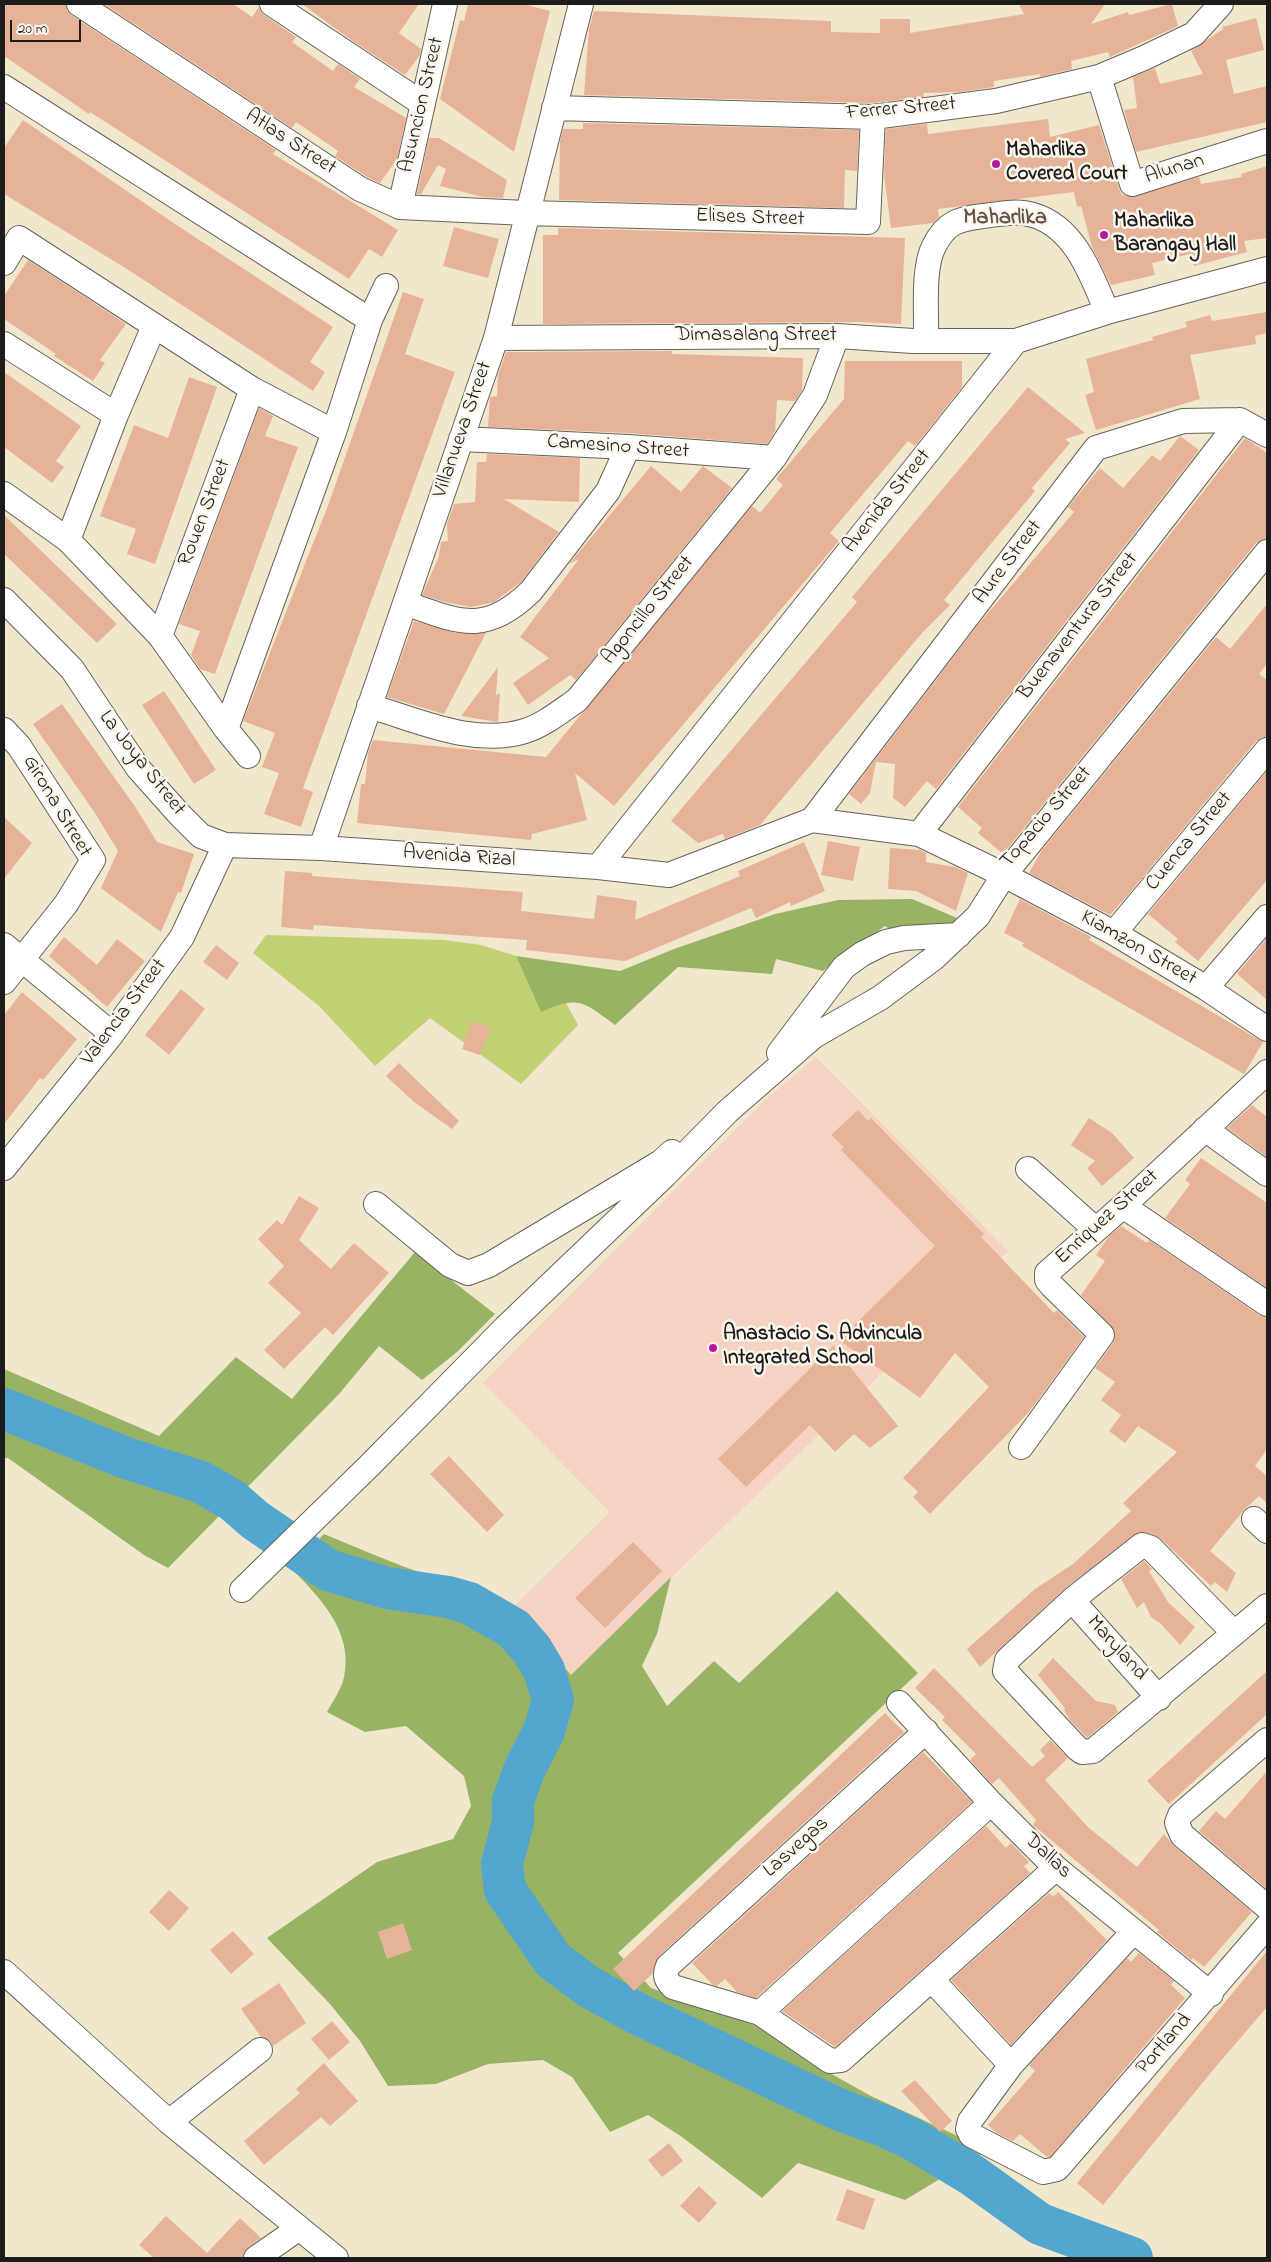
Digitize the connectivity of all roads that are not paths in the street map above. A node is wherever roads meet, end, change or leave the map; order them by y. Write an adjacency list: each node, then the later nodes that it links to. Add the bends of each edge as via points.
1 (79, 4): 12 (street, Atlas Street, via 360,189)
2 (272, 4): 8 (street)
3 (445, 4): 8 (street, Asuncion Street)
4 (580, 4): 9 (street, Villanueva Street)
5 (1221, 4): 6 (street, Ferrer Street, via 1194,34)
6 (1099, 77): 10 (street, Ferrer Street, via 996,101); 11 (street, Alunan, via 1132,184)
7 (4, 87): 19 (street)
8 (423, 104): 12 (street, Asuncion Street)
9 (554, 108): 10 (street, Ferrer Street); 13 (street, Villanueva Street)
10 (873, 116): 13 (street, Elises Street, via 868,222)
11 (1267, 141)
12 (400, 206): 13 (street, Atlas Street)
13 (526, 213): 22 (street, Villanueva Street)
14 (12, 233): 15 (street); 20 (street)
15 (4, 263)
16 (1267, 269): 18 (street)
17 (386, 286): 19 (street)
18 (1107, 312): 23 (street, via 1082,258 1070,240 1050,223 1032,215 1012,212 960,219 945,229 928,264); 24 (street)
19 (370, 320): 29 (street)
20 (154, 326): 26 (street); 27 (street)
21 (837, 336): 22 (street, Dimasalang Street); 23 (street, Dimasalang Street); 33 (street, Agoncillo Street, via 815,395)
22 (496, 338): 31 (street, Villanueva Street)
23 (926, 341): 24 (street, Dimasalang Street)
24 (1016, 341): 49 (street, Avenida Street)
25 (4, 344): 27 (street)
26 (252, 389): 29 (street); 39 (street, Rouen Street)
27 (116, 415): 35 (street)
28 (1240, 420): 30 (street); 45 (street, Aure Street, via 1183,421 1096,448); 46 (street, Buenaventura Street)
29 (334, 432): 41 (street)
30 (1267, 435)
31 (461, 439): 32 (street, Camesino Street); 38 (street, Villanueva Street)
32 (628, 447): 33 (street, Camesino Street); 38 (street, via 608,490 531,591 519,602 480,622 458,621)
33 (774, 458): 40 (street, Agoncillo Street, via 577,700 550,719 525,731 471,736)
34 (4, 494): 35 (street)
35 (68, 540): 39 (street)
36 (1267, 552): 50 (street, Topacio Street)
37 (4, 600): 47 (street, La Joya Street, via 72,669 138,768 172,807 201,836)
38 (405, 603): 40 (street, Villanueva Street)
39 (160, 636): 41 (street)
40 (369, 706): 48 (street, Villanueva Street)
41 (226, 729): 44 (street)
42 (4, 730): 55 (street, Girona Street, via 19,746 93,860 66,904)
43 (1267, 750): 52 (street, Cuenca Street)
44 (248, 756)
45 (812, 820): 46 (street, Topacio Street); 49 (street, Topacio Street, via 669,875)
46 (919, 834): 50 (street, Topacio Street)
47 (225, 845): 48 (street, La Joya Street); 59 (street, Valencia Street, via 182,937)
48 (321, 848): 49 (street, Avenida Rizal)
49 (598, 867)
50 (1004, 875): 52 (street, Kiamzon Street); 53 (street, via 978,916)
51 (1267, 917): 57 (street)
52 (1114, 933): 57 (street, Kiamzon Street)
53 (959, 935): 65 (street, via 886,942 856,958 844,967 780,1053 661,1162 489,1265 468,1273 450,1265); 70 (street, via 880,998 814,1036 726,1112)
54 (4, 945): 55 (street)
55 (23, 959): 56 (street); 59 (street)
56 (4, 982)
57 (1206, 988): 58 (street, Kiamzon Street)
58 (1267, 1030)
59 (112, 1034): 62 (street, Valencia Street)
60 (1267, 1072): 61 (street, Enriquez Street)
61 (1205, 1129): 64 (street); 66 (street, Enriquez Street)
62 (4, 1168)
63 (1028, 1169): 67 (street)
64 (1267, 1174)
65 (376, 1204)
66 (1123, 1206): 67 (street, Enriquez Street); 68 (street)
67 (1095, 1229): 69 (street, Enriquez Street, via 1047,1273 1046,1280 1101,1333 1102,1338)
68 (1267, 1304)
69 (1021, 1447)
70 (242, 1590)
71 (1072, 1600): 73 (street, via 1138,1547 1147,1546); 74 (street, Maryland); 74 (street, via 1007,1660 1005,1671 1009,1677 1082,1752 1093,1751)
72 (1267, 1606): 73 (street)
73 (1233, 1632): 74 (street)
74 (1159, 1698)
75 (899, 1703): 76 (street, Dallas)
76 (926, 1731): 78 (street, Dallas); 86 (street, Lasvegas, via 668,1966 665,1973 667,1982 673,1987)
77 (1267, 1740): 80 (street, via 1180,1815 1177,1822 1182,1835)
78 (991, 1803): 79 (street, Dallas); 86 (street)
79 (1056, 1868): 82 (street, Dallas); 84 (street)
80 (1267, 1907)
81 (1267, 1926): 85 (street, Portland)
82 (1133, 1932): 85 (street, Dallas); 88 (street)
83 (4, 1972): 89 (street)
84 (932, 1980): 86 (street, via 836,2061 830,2061); 88 (street)
85 (1211, 1994): 88 (street, Portland, via 1062,2163 1050,2172 1043,2172 969,2132 970,2121)
86 (760, 2013)
87 (260, 2050): 89 (street)
88 (1011, 2064)
89 (169, 2122): 90 (street)
90 (298, 2229): 91 (street); 92 (street)
91 (256, 2258)
92 (336, 2258)

